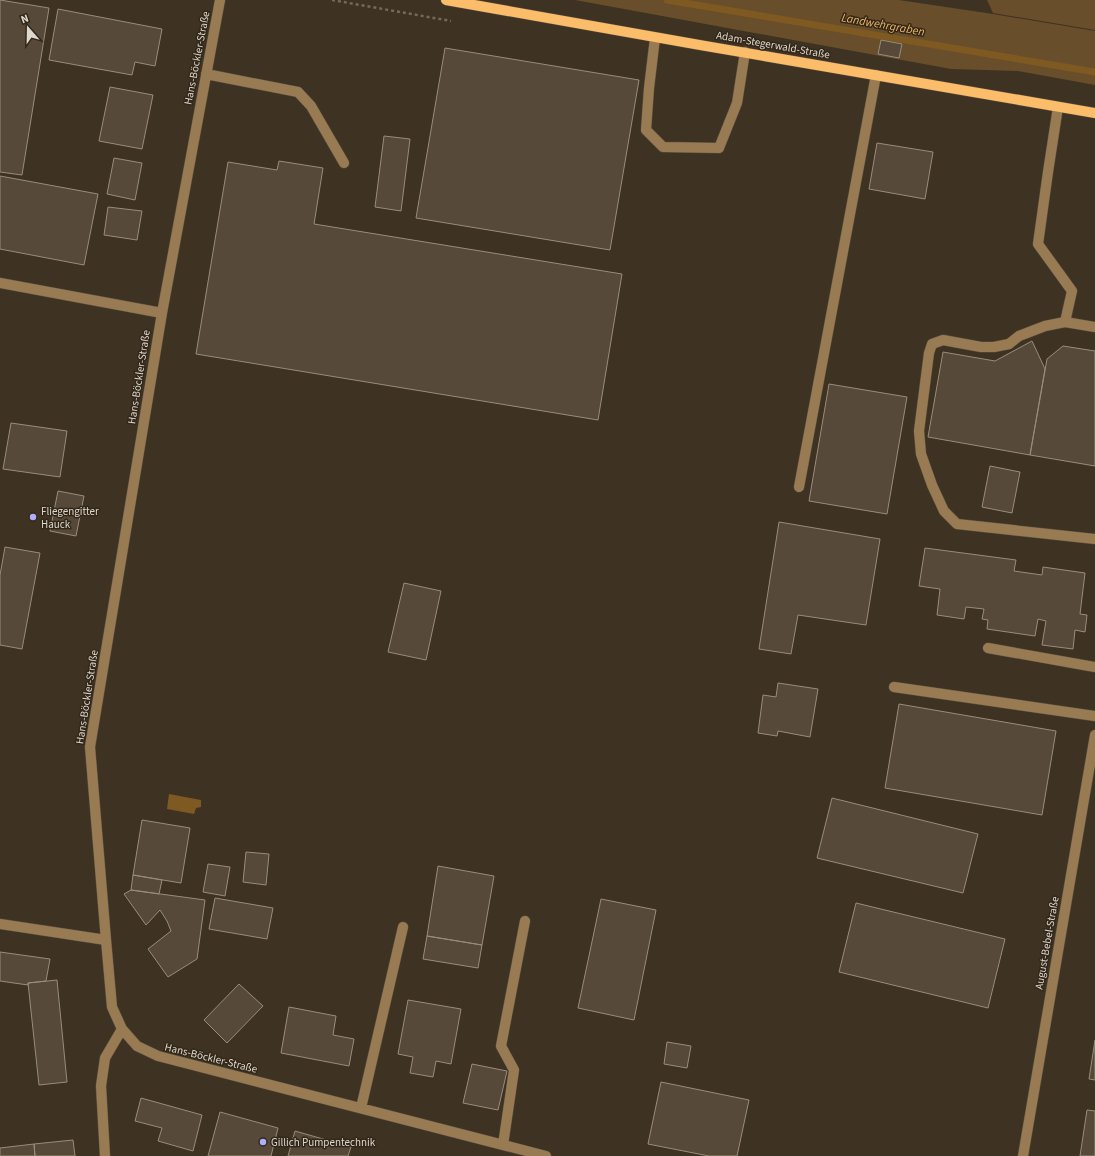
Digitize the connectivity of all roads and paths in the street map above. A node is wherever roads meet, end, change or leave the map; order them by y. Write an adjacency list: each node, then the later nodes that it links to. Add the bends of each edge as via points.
1 (220, 0): 5 (street, Hans-Böckler-Straße)
2 (446, 0): 3 (main road, Adam-Stegerwald-Straße)
3 (655, 38): 4 (main road, Adam-Stegerwald-Straße); 4 (street, via 646,130 663,147 719,148 737,103)
4 (745, 52): 6 (main road, Adam-Stegerwald-Straße)
5 (206, 74): 9 (street, via 298,92 311,106); 11 (street, Hans-Böckler-Straße)
6 (876, 76): 7 (main road, Adam-Stegerwald-Straße); 14 (street)
7 (1058, 107): 8 (main road, Adam-Stegerwald-Straße); 12 (street, via 1038,244 1072,291)
8 (1095, 113)
9 (344, 163)
10 (0, 284): 11 (street)
11 (162, 313): 24 (street, Hans-Böckler-Straße, via 90,747)
12 (1065, 322): 13 (street); 15 (street, via 1039,328 1019,336 1008,344 994,347 943,340 932,344 919,431 922,454 944,511 958,524)
13 (1095, 327)
14 (799, 487)
15 (1095, 539)
16 (988, 648): 17 (street)
17 (1095, 667)
18 (894, 687): 19 (street)
19 (1095, 716)
20 (1095, 735): 30 (street, August-Bebel-Straße)
21 (525, 921): 27 (street, via 501,1046 514,1070)
22 (0, 924): 24 (street)
23 (403, 927): 26 (street)
24 (106, 940): 25 (street, Hans-Böckler-Straße, via 112,1006)
25 (122, 1029): 26 (street, Hans-Böckler-Straße, via 137,1046 158,1056); 28 (street, via 105,1058 101,1086)
26 (361, 1108): 27 (street, Hans-Böckler-Straße)
27 (503, 1145): 29 (street, Hans-Böckler-Straße)
28 (105, 1156)
29 (546, 1156)
30 (1023, 1156)

